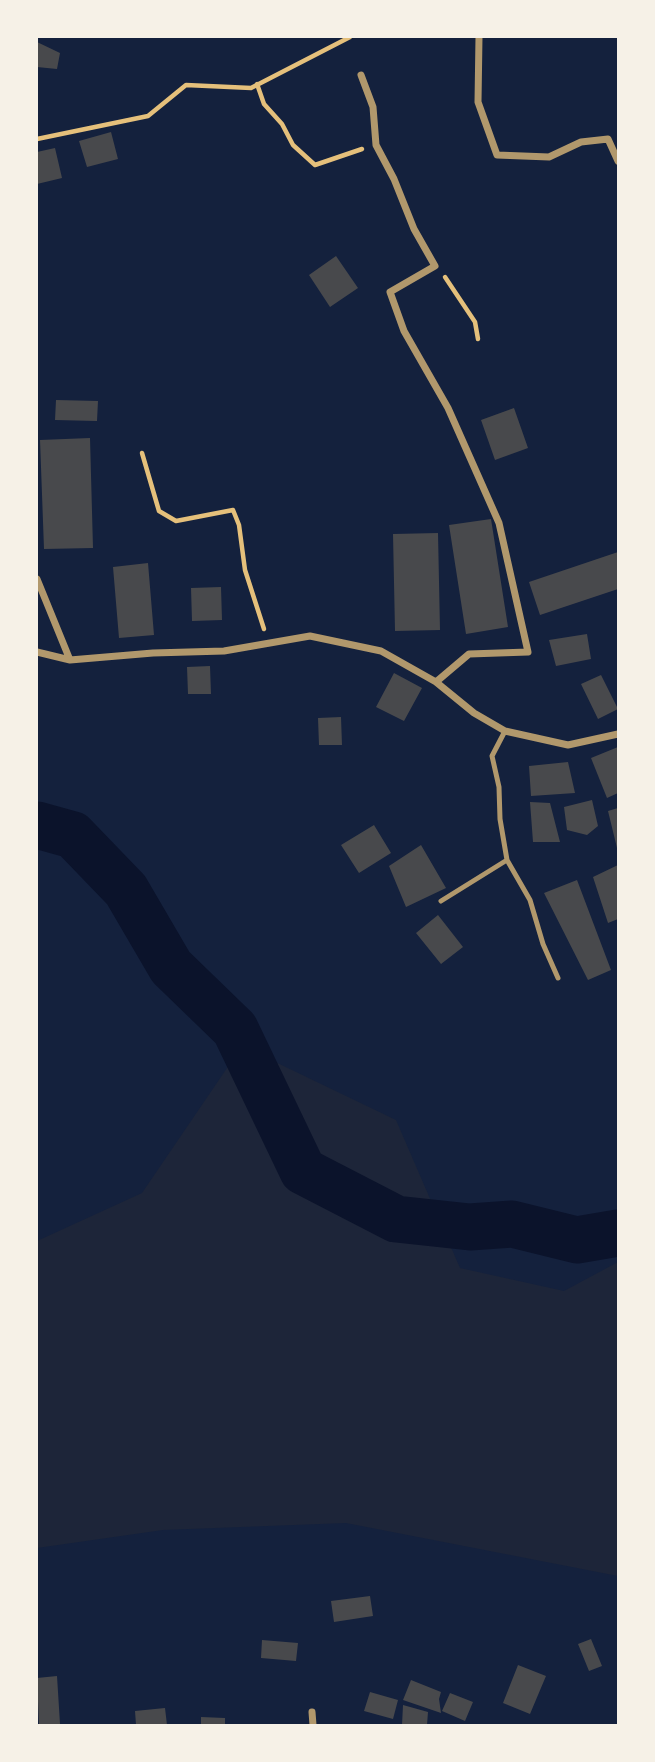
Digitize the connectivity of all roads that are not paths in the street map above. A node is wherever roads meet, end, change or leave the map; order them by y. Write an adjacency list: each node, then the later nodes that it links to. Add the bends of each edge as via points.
1 (479, 37): 3 (street, via 478,103 497,155 549,157 581,142 608,139)
2 (361, 75): 7 (street, via 373,107 376,145 435,266 390,292 404,331 448,408 499,523 528,652 469,654)
3 (618, 161)
4 (37, 579): 6 (street)
5 (37, 652): 6 (street)
6 (70, 660): 7 (street, via 224,651 310,636 381,651)
7 (436, 682): 8 (street)
8 (505, 731): 9 (street, via 568,745); 10 (lane, via 492,757)
9 (618, 734)
10 (507, 860): 11 (lane); 12 (lane, via 530,900)
11 (441, 901)
12 (558, 978)
13 (312, 1713): 14 (street)
14 (313, 1725)

